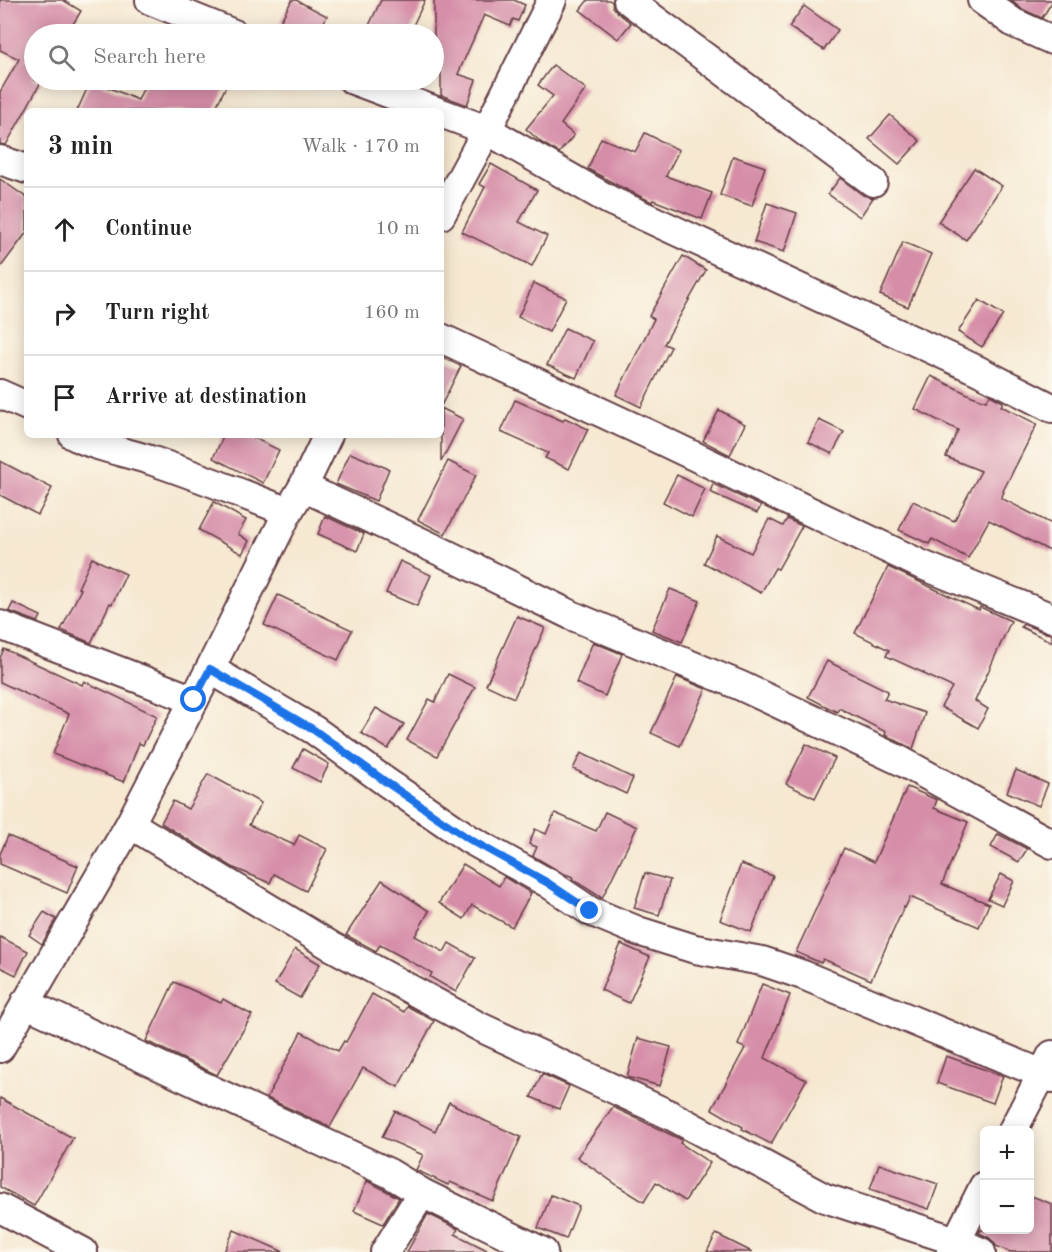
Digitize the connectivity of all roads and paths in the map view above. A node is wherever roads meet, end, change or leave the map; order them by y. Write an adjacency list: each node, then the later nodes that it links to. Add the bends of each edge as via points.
1 (150, 0): 5 (street)
2 (552, 0): 10 (street)
3 (628, 0): 13 (street)
4 (982, 0): 6 (street, via 1014,23)
5 (209, 24)
6 (1052, 40)
7 (380, 90): 8 (street)
8 (428, 108)
9 (444, 114): 10 (street)
10 (487, 130): 14 (street); 18 (street, via 609,200)
11 (0, 160): 12 (street)
12 (24, 168)
13 (873, 182)
14 (444, 209)
15 (444, 339): 23 (street, via 920,564)
16 (0, 394): 17 (street)
17 (24, 405)
18 (1052, 408)
19 (80, 438): 22 (street, via 188,472)
20 (327, 438): 21 (street)
21 (303, 487): 22 (street); 28 (street, via 573,616 741,686 901,761)
22 (288, 512): 25 (street)
23 (1052, 618)
24 (0, 625): 26 (street)
25 (210, 669): 26 (street); 31 (street, via 314,730 469,839 590,911 696,949 762,961 803,975)
26 (194, 700): 27 (street)
27 (130, 824): 29 (street); 36 (street, via 331,946 480,1027 670,1115 825,1198)
28 (1052, 844)
29 (25, 1003): 30 (street); 33 (street, via 389,1173)
30 (0, 1048)
31 (1049, 1069): 32 (street)
32 (1016, 1126)
33 (422, 1193): 38 (street); 39 (street)
34 (980, 1198): 36 (street)
35 (0, 1208): 37 (street)
36 (963, 1248)
37 (83, 1252)
38 (385, 1252)
39 (543, 1252)

